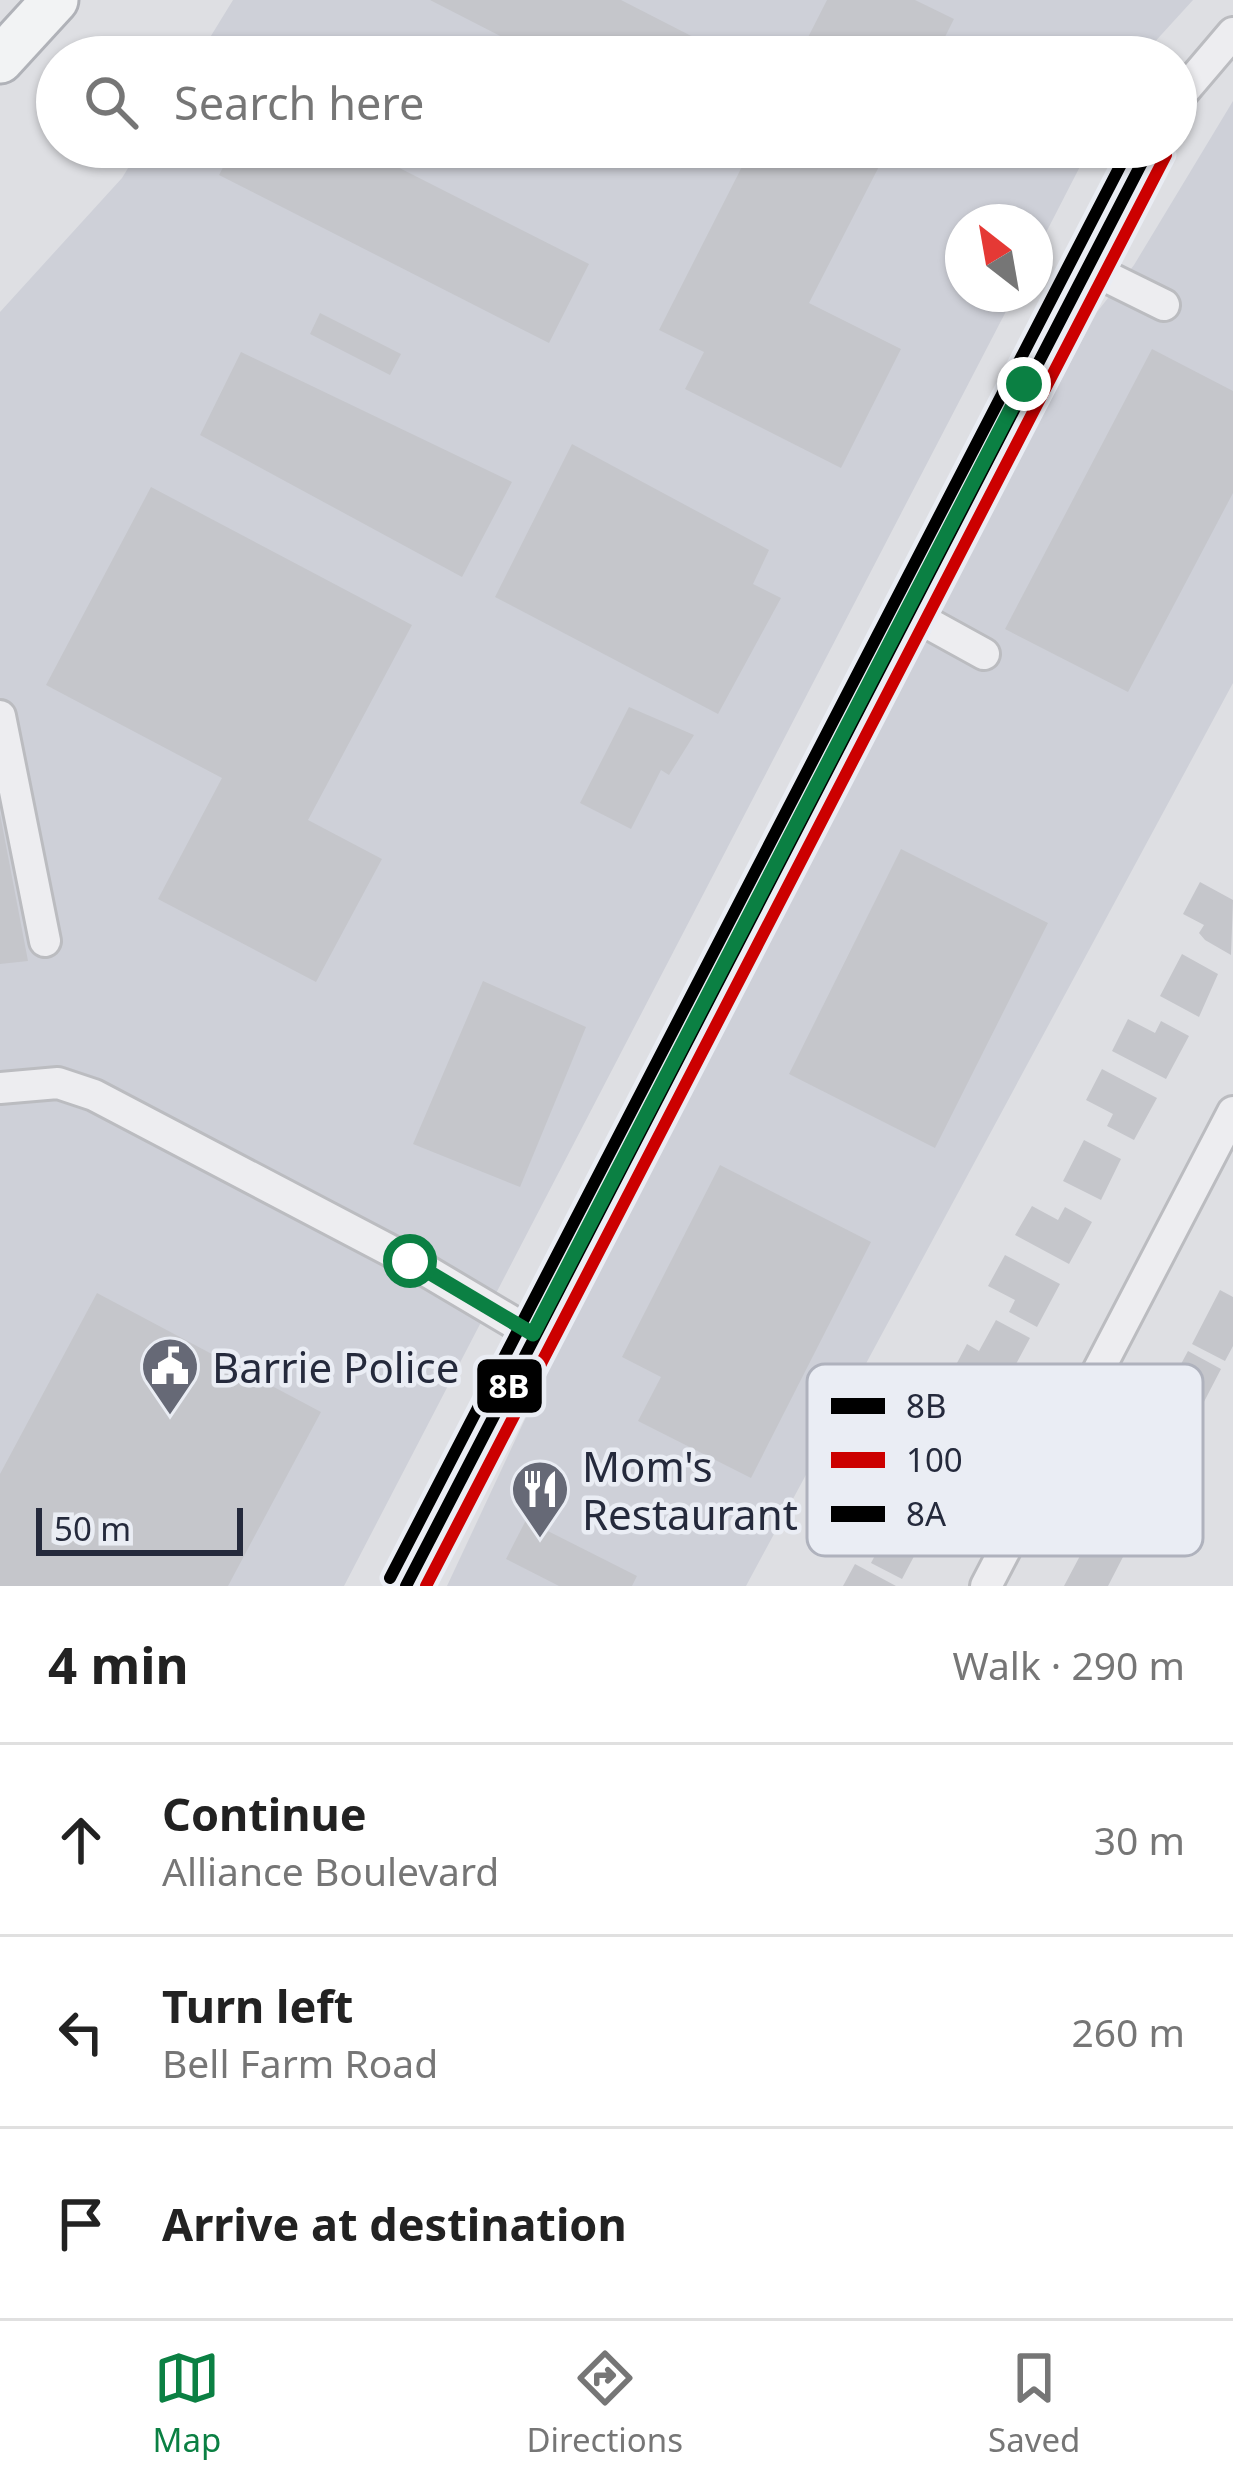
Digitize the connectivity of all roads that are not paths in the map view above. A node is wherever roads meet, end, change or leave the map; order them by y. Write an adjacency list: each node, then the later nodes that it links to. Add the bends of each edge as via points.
1 (55, 0): 3 (highway)
2 (1233, 33): 4 (street)
3 (0, 60)
4 (1197, 75)
5 (1139, 168): 6 (street)
6 (1085, 266): 7 (street); 8 (street)
7 (1164, 305)
8 (906, 610): 9 (street); 14 (street)
9 (984, 654)
10 (0, 716): 11 (street)
11 (44, 941)
12 (0, 1088): 14 (street, via 58,1083 94,1095)
13 (1233, 1112): 15 (street)
14 (533, 1334): 17 (street)
15 (1102, 1364)
16 (1002, 1556): 18 (street)
17 (406, 1586)
18 (986, 1586)

